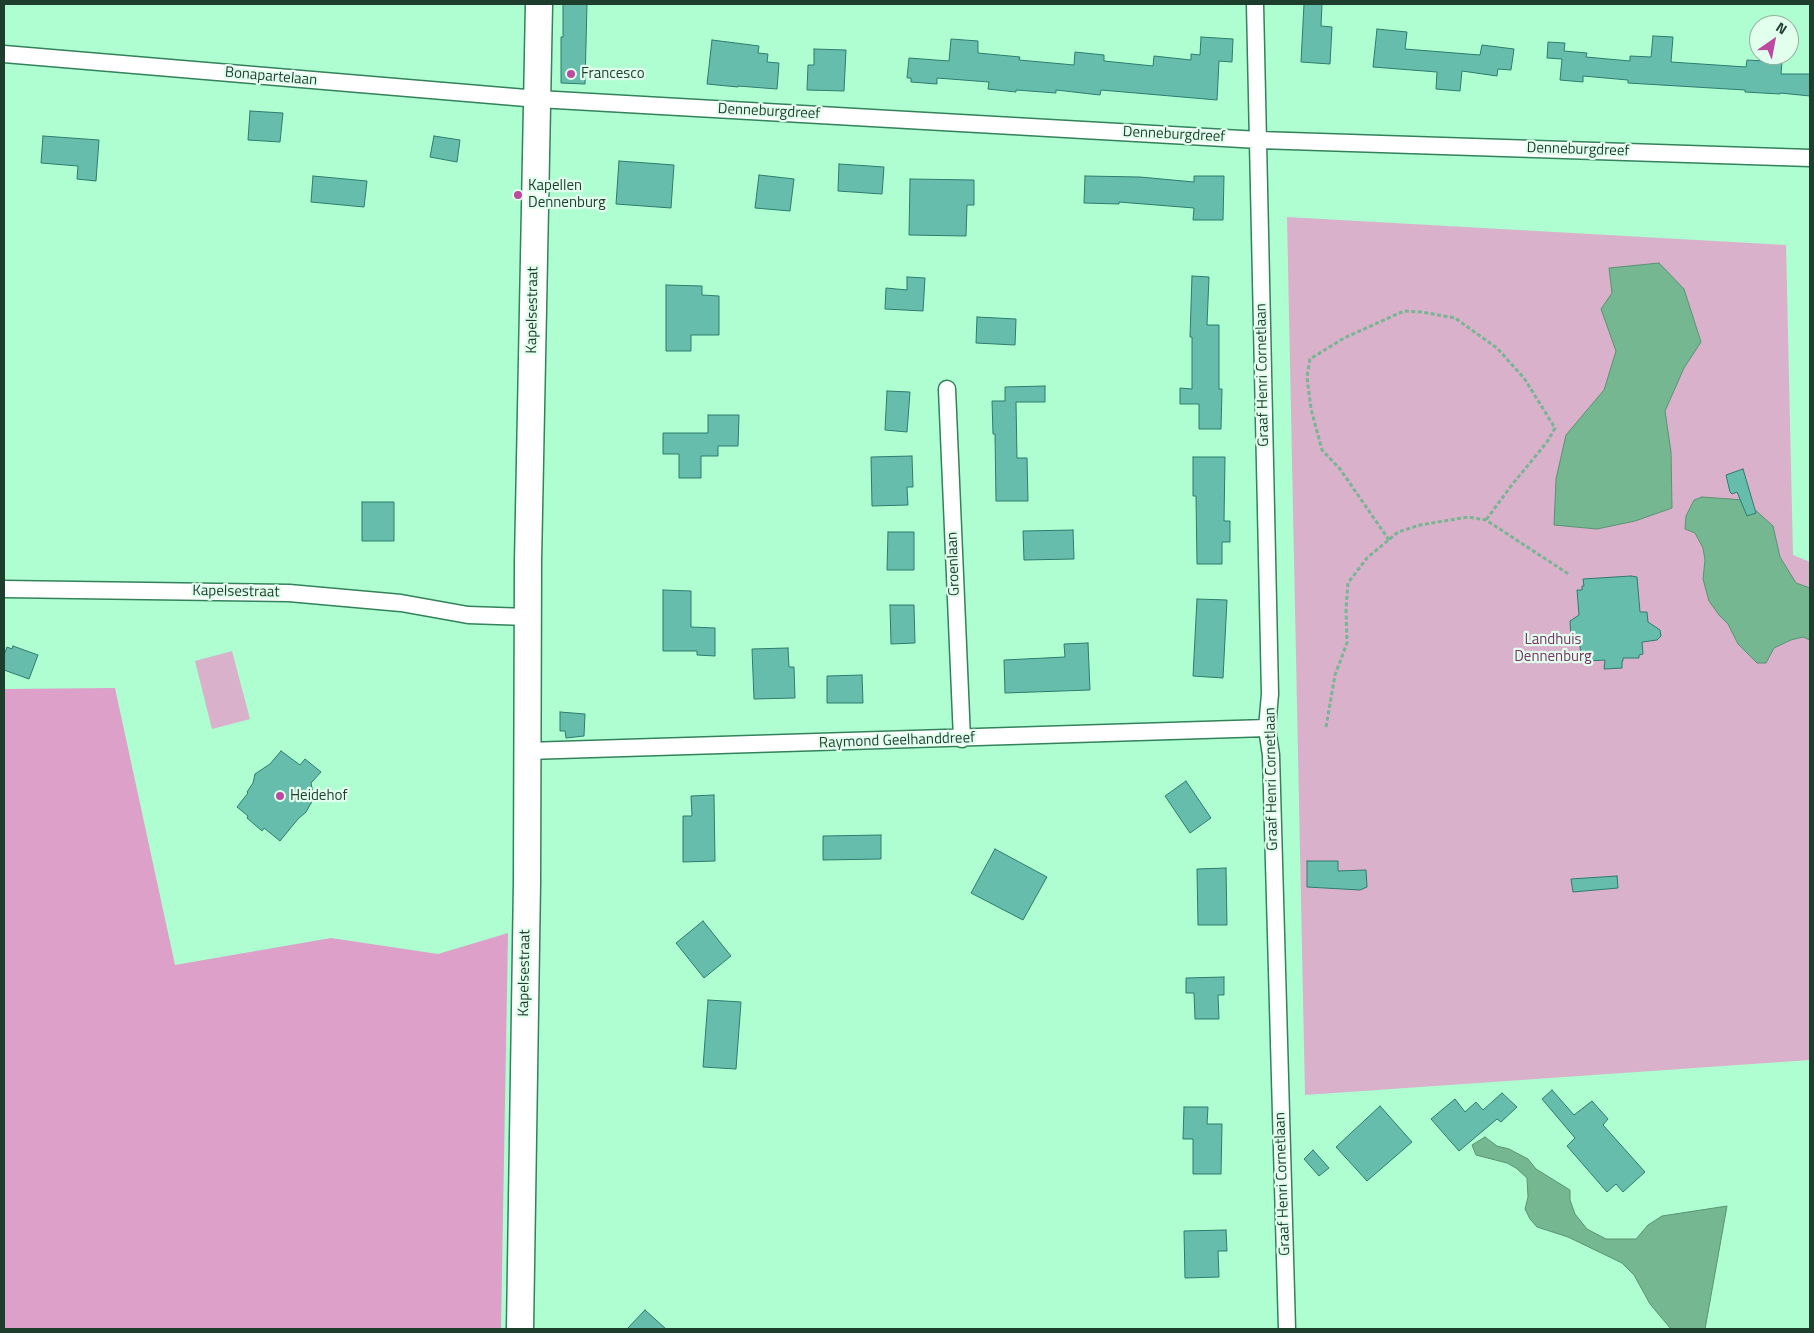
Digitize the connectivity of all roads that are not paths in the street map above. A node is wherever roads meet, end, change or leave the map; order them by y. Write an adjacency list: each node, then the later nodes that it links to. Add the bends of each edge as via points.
1 (539, 4): 4 (main road, Kapelsestraat)
2 (1255, 4): 5 (street, Graaf Henri Cornetlaan)
3 (4, 54): 4 (street, Bonapartelaan)
4 (538, 99): 5 (street, Denneburgdreef); 9 (main road, Kapelsestraat)
5 (1258, 140): 6 (street, Denneburgdreef); 10 (street, Graaf Henri Cornetlaan, via 1270,684)
6 (1810, 158)
7 (947, 389): 11 (street, Groenlaan)
8 (4, 589): 9 (street, Kapelsestraat, via 289,593 401,602 468,614)
9 (528, 617): 12 (main road, Kapelsestraat)
10 (1267, 728): 11 (street, Raymond Geelhanddreef); 14 (street, Graaf Henri Cornetlaan, via 1271,755)
11 (962, 739): 12 (street, Raymond Geelhanddreef)
12 (526, 751): 13 (main road, Kapelsestraat)
13 (520, 1329)
14 (1287, 1329)

